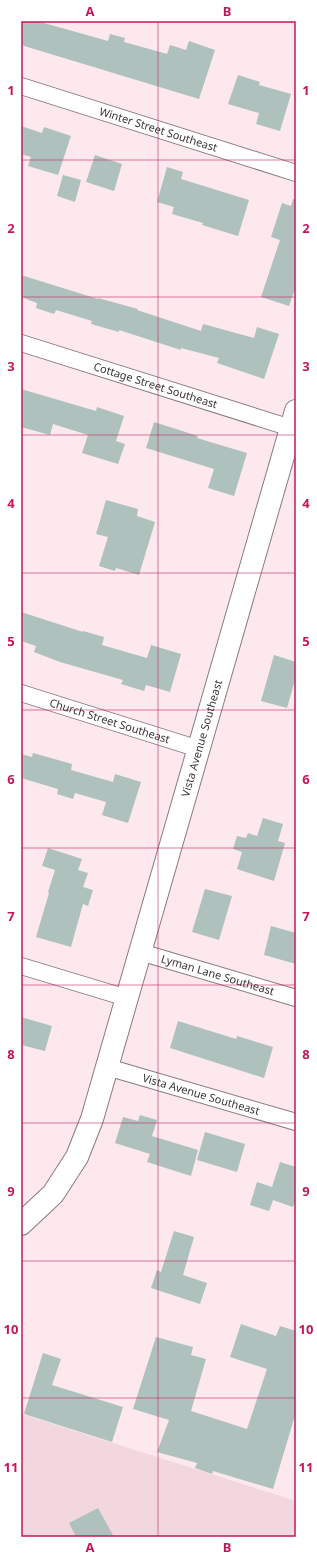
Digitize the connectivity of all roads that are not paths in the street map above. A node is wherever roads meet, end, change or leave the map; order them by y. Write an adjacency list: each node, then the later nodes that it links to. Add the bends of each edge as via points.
1 (21, 86): 2 (street, Winter Street Southeast)
2 (296, 173)
3 (21, 343): 4 (street, Cottage Street Southeast)
4 (293, 419): 6 (main road, Vista Avenue Southeast)
5 (21, 693): 6 (street, Church Street Southeast)
6 (199, 749): 7 (main road, Vista Avenue Southeast)
7 (140, 952): 9 (main road, Vista Avenue Southeast); 10 (street, Lyman Lane Southeast)
8 (21, 966): 9 (street)
9 (127, 998): 11 (main road, Vista Avenue Southeast)
10 (296, 998)
11 (107, 1066): 12 (street, Vista Avenue Southeast); 13 (main road, Vista Avenue Southeast, via 92,1119 77,1157 53,1194)
12 (296, 1122)
13 (21, 1224)

